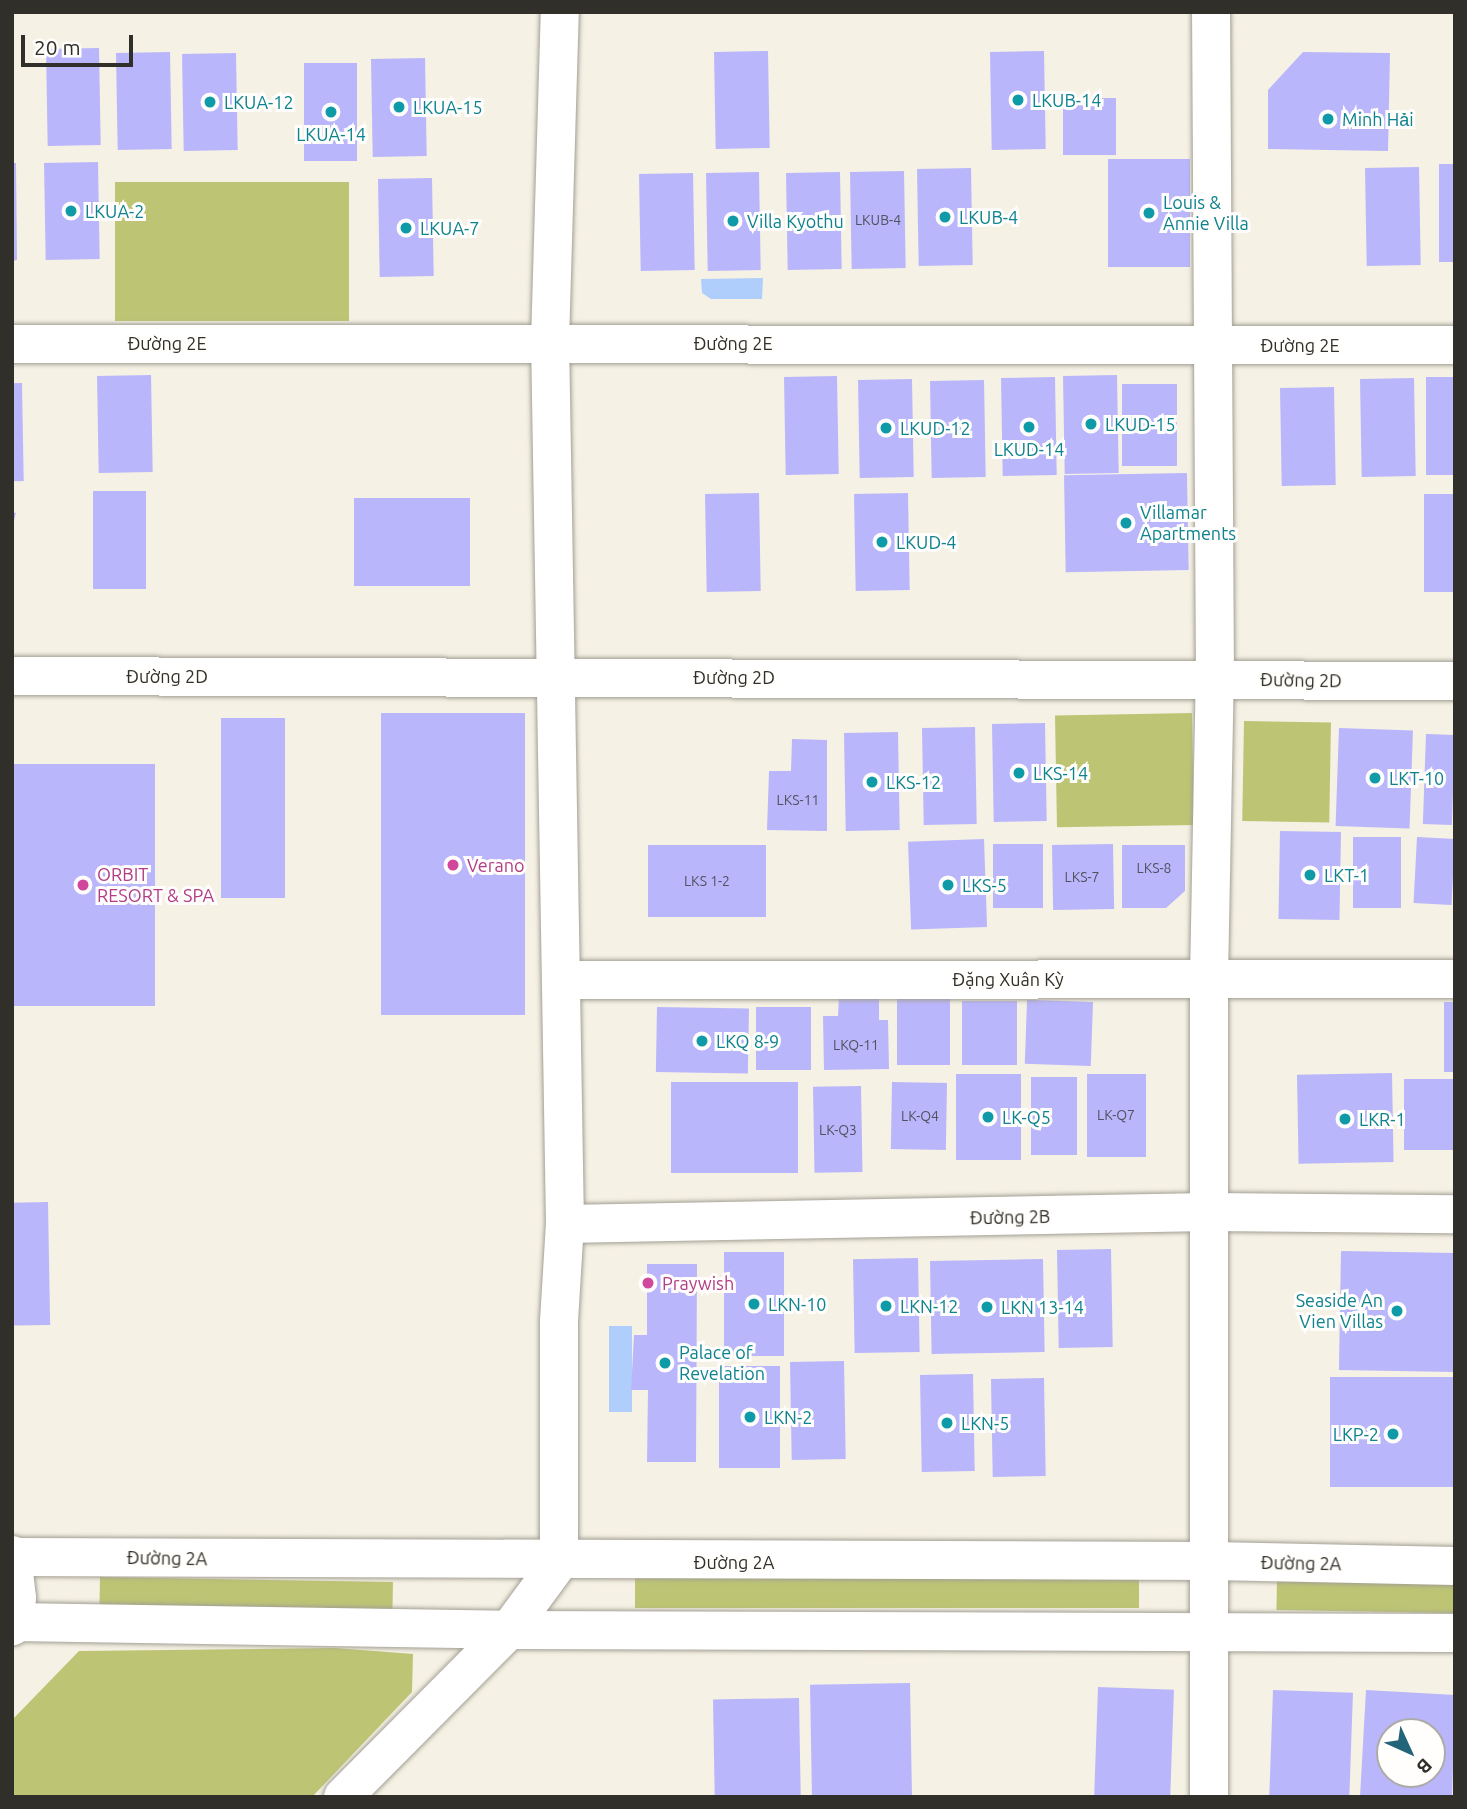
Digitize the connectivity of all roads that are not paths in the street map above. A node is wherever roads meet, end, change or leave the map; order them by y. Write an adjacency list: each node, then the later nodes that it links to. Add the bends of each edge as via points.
1 (560, 12): 3 (street)
2 (1211, 12): 5 (street)
3 (550, 342): 4 (street, Đường 2E); 5 (street, Đường 2E); 8 (street)
4 (12, 344)
5 (1216, 345): 6 (street, Đường 2E); 9 (street)
6 (1455, 345)
7 (12, 676): 8 (street, Đường 2D)
8 (556, 677): 9 (street, Đường 2D); 13 (street)
9 (1215, 679): 10 (street, Đường 2D); 11 (street)
10 (1455, 681)
11 (1209, 979): 12 (street, Đặng Xuân Kỳ); 13 (street, Đặng Xuân Kỳ); 14 (street)
12 (1455, 979)
13 (561, 980): 16 (street)
14 (1210, 1212): 15 (street, Đường 2B); 16 (street, Đường 2B); 18 (street)
15 (1455, 1214)
16 (565, 1224): 19 (street, via 559,1321)
17 (13, 1556): 19 (street, Đường 2A); 21 (street, via 17,1598)
18 (1212, 1561): 19 (street, Đường 2A); 20 (street, Đường 2A); 23 (street)
19 (559, 1562): 22 (street)
20 (1455, 1566)
21 (13, 1624): 22 (street)
22 (509, 1630): 23 (street); 25 (street)
23 (1212, 1630): 24 (street); 26 (street)
24 (1455, 1633)
25 (343, 1797)
26 (1209, 1797)

